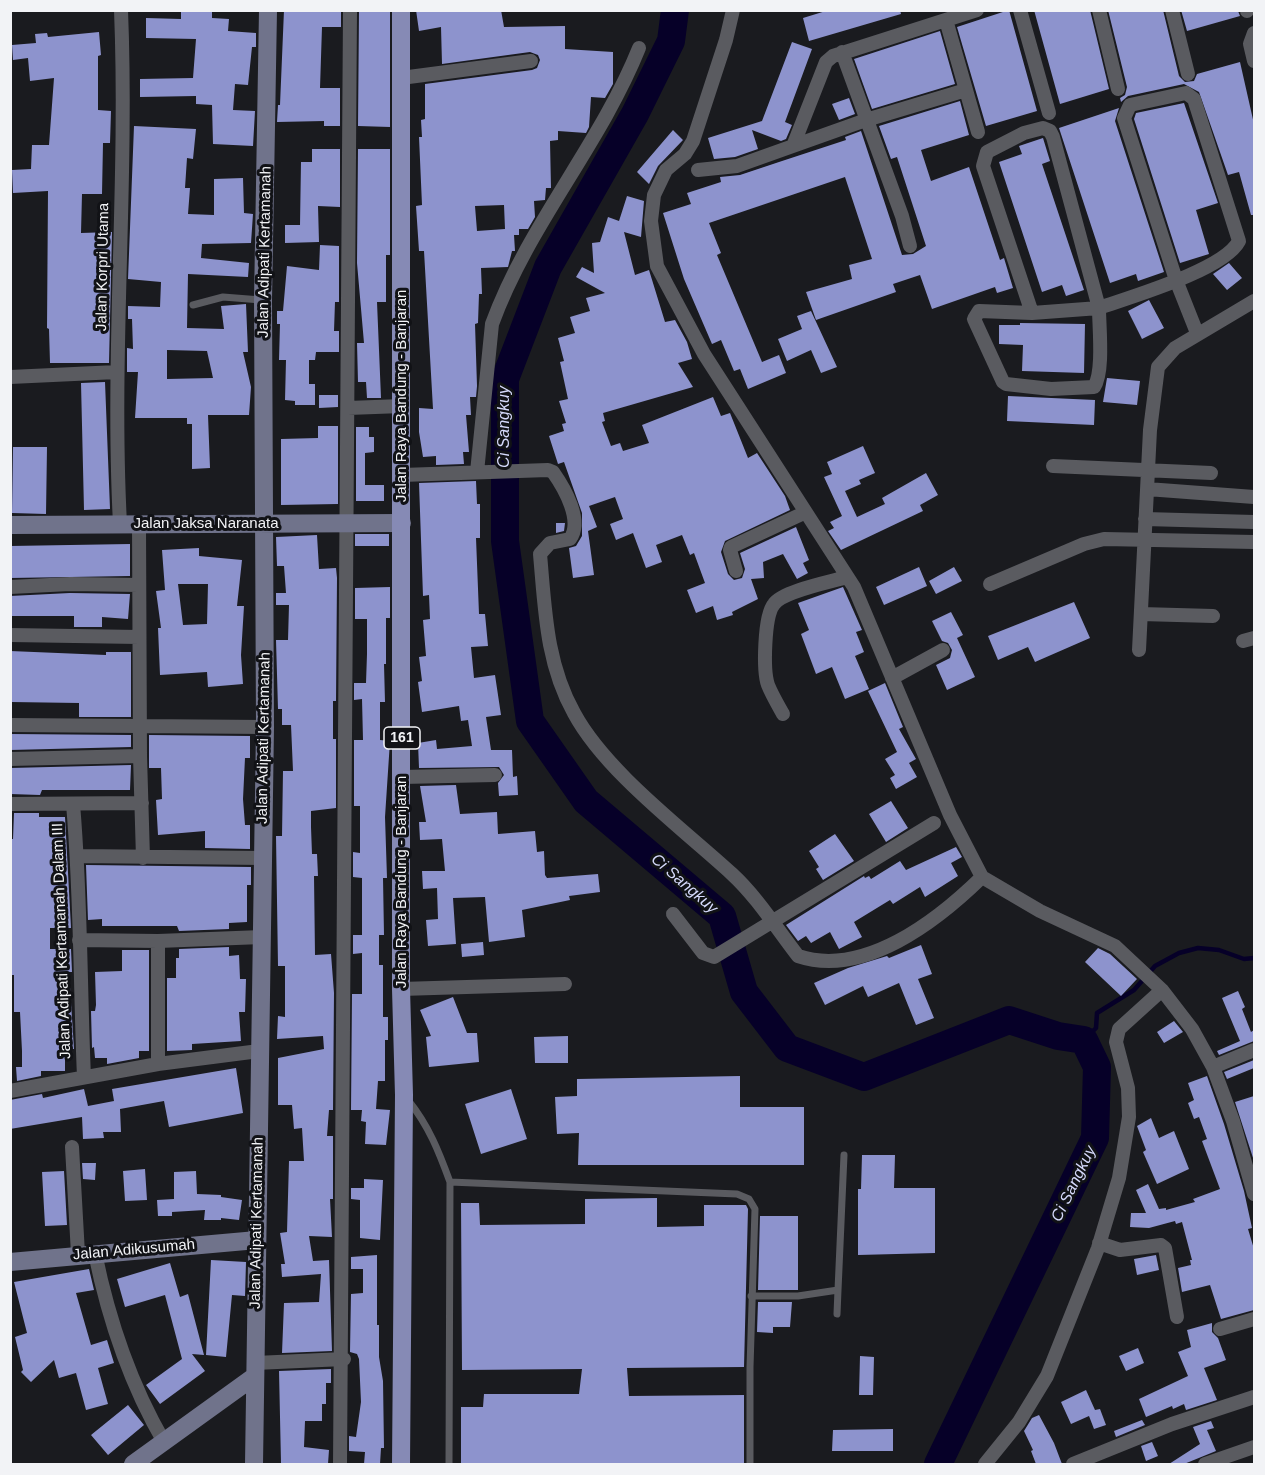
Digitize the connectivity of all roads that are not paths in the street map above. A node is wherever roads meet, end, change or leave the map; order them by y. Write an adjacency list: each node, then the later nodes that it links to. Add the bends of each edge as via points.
1 (121, 10): 33 (street, Jalan Korpri Utama)
2 (268, 10): 27 (main road, Jalan Adipati Kertamanah)
3 (350, 10): 36 (street)
4 (401, 10): 17 (main road, Jalan Raya Bandung - Banjaran / 161)
5 (733, 10): 44 (street, via 693,141 685,154 666,170 654,195 653,243 660,274 704,354)
6 (977, 10): 10 (street)
7 (1020, 10): 20 (street)
8 (1099, 10): 18 (street)
9 (1172, 10): 16 (street)
10 (946, 20): 13 (street); 19 (street)
11 (1254, 33): 15 (street, via 1250,44)
12 (639, 48): 39 (street, via 625,84 541,223 500,302 492,324)
13 (842, 52): 21 (street); 23 (street, via 826,62)
14 (531, 61): 17 (street)
15 (1254, 61)
16 (1188, 74)
17 (401, 78): 35 (main road, Jalan Raya Bandung - Banjaran / 161)
18 (1118, 89)
19 (966, 90): 21 (street); 22 (street)
20 (1049, 112)
21 (866, 120): 23 (street); 25 (street)
22 (978, 132)
23 (793, 146): 24 (street, via 737,166)
24 (698, 171)
25 (910, 246)
26 (1176, 280): 26 (street, via 1124,118 1130,105 1186,93 1194,99 1239,241 1222,258); 30 (street); 32 (street)
27 (264, 300): 29 (lane, via 223,297); 52 (main road, Jalan Adipati Kertamanah)
28 (1254, 301): 32 (street)
29 (193, 305)
30 (1099, 308): 31 (street); 31 (street, via 1097,382 1086,389 1003,382 974,319 976,314); 31 (street, via 1053,137 1043,128 987,152 983,166)
31 (1032, 313)
32 (1197, 333): 38 (street, via 1166,356 1158,367)
33 (117, 372): 34 (street); 49 (street, Jalan Korpri Utama)
34 (10, 377)
35 (402, 406): 36 (street); 41 (main road, Jalan Raya Bandung - Banjaran / 161)
36 (348, 408): 46 (street)
37 (1053, 466): 38 (street)
38 (1149, 470): 40 (street); 42 (street)
39 (478, 472): 41 (street); 84 (street, via 548,470 557,478 575,522 575,532 570,539 550,543 540,554 548,648 573,713 637,788 735,876)
40 (1211, 473)
41 (402, 475): 48 (main road, Jalan Raya Bandung - Banjaran / 161)
42 (1147, 489): 43 (street); 45 (street)
43 (1254, 497)
44 (804, 513): 55 (street, via 731,547); 56 (street)
45 (1145, 519): 47 (street); 53 (street)
46 (347, 522): 48 (main road, Jalan Jaksa Naranata); 52 (main road, Jalan Jaksa Naranata); 112 (street)
47 (1254, 522)
48 (402, 523): 74 (main road, Jalan Raya Bandung - Banjaran / 161)
49 (120, 524): 50 (main road, Jalan Jaksa Naranata); 51 (main road, Jalan Jaksa Naranata)
50 (139, 524): 52 (main road, Jalan Jaksa Naranata); 58 (street)
51 (10, 525)
52 (266, 525): 70 (main road, Jalan Adipati Kertamanah)
53 (1144, 539): 54 (street); 57 (street, via 1104,539 1084,544); 60 (street)
54 (1254, 542)
55 (736, 571)
56 (847, 577): 66 (street); 67 (street, via 774,603 769,615 765,670)
57 (990, 584)
58 (140, 585): 59 (street); 63 (street)
59 (10, 587)
60 (1141, 614): 61 (street); 65 (street)
61 (1213, 616)
62 (10, 635): 63 (street)
63 (139, 637): 69 (street)
64 (943, 650): 66 (street)
65 (1139, 650)
66 (892, 678): 82 (street, via 950,815)
67 (783, 714)
68 (10, 725): 69 (street)
69 (140, 726): 70 (street); 71 (street)
70 (265, 728): 81 (main road, Jalan Adipati Kertamanah)
71 (140, 756): 72 (street); 75 (street)
72 (10, 759)
73 (495, 775): 74 (street)
74 (402, 777): 90 (main road, Jalan Raya Bandung - Banjaran / 161)
75 (142, 803): 77 (street); 80 (street)
76 (10, 804): 77 (street)
77 (73, 804): 79 (street, Jalan Adipati Kertamanah Dalam III)
78 (934, 824): 84 (street)
79 (78, 856): 80 (street); 86 (street, Jalan Adipati Kertamanah Dalam III)
80 (143, 858): 81 (street)
81 (262, 858): 85 (main road, Jalan Adipati Kertamanah)
82 (982, 877): 84 (street, via 911,933 850,958 810,960 798,956); 88 (street, via 1040,911 1115,946)
83 (673, 914): 84 (street, via 703,953 714,957)
84 (773, 924)
85 (262, 937): 87 (street); 92 (main road, Jalan Adipati Kertamanah)
86 (79, 940): 87 (street); 95 (street, Jalan Adipati Kertamanah Dalam III)
87 (158, 941): 93 (street)
88 (1153, 981): 94 (street, via 1192,1029); 103 (street, via 1119,1029 1116,1042 1128,1088 1129,1117 1119,1178)
89 (566, 984): 90 (street)
90 (401, 989): 97 (main road, Jalan Raya Bandung - Banjaran / 161)
91 (1254, 1050): 94 (street)
92 (259, 1051): 93 (street); 102 (main road, Jalan Adipati Kertamanah)
93 (159, 1064): 95 (street)
94 (1213, 1066): 101 (street)
95 (84, 1077): 96 (street)
96 (10, 1091)
97 (404, 1095): 100 (lane, via 424,1120); 120 (main road, Jalan Raya Bandung - Banjaran / 161)
98 (72, 1147): 104 (street)
99 (844, 1155): 106 (lane)
100 (450, 1182): 107 (lane, via 737,1194 749,1199 755,1209); 121 (lane)
101 (1254, 1194)
102 (257, 1240): 104 (main road, Jalan Adikusumah); 113 (main road, Jalan Adipati Kertamanah)
103 (1099, 1243): 109 (street, via 1120,1250 1161,1245 1165,1248); 123 (street, via 1047,1376 1019,1422)
104 (86, 1253): 105 (main road, Jalan Adikusumah); 115 (street, via 148,1416)
105 (10, 1262)
106 (838, 1290): 107 (lane, via 798,1296); 108 (lane)
107 (751, 1296): 122 (lane)
108 (837, 1314)
109 (1177, 1317)
110 (1254, 1319): 111 (street)
111 (1220, 1329)
112 (341, 1359): 113 (street); 119 (street)
113 (255, 1369): 115 (main road); 118 (main road, Jalan Adipati Kertamanah)
114 (1254, 1396): 124 (street)
115 (164, 1442): 117 (main road)
116 (1254, 1446): 125 (street)
117 (133, 1464)
118 (254, 1464)
119 (340, 1464)
120 (401, 1464)
121 (449, 1464)
122 (750, 1464)
123 (986, 1464)
124 (1073, 1464)
125 (1205, 1464)

